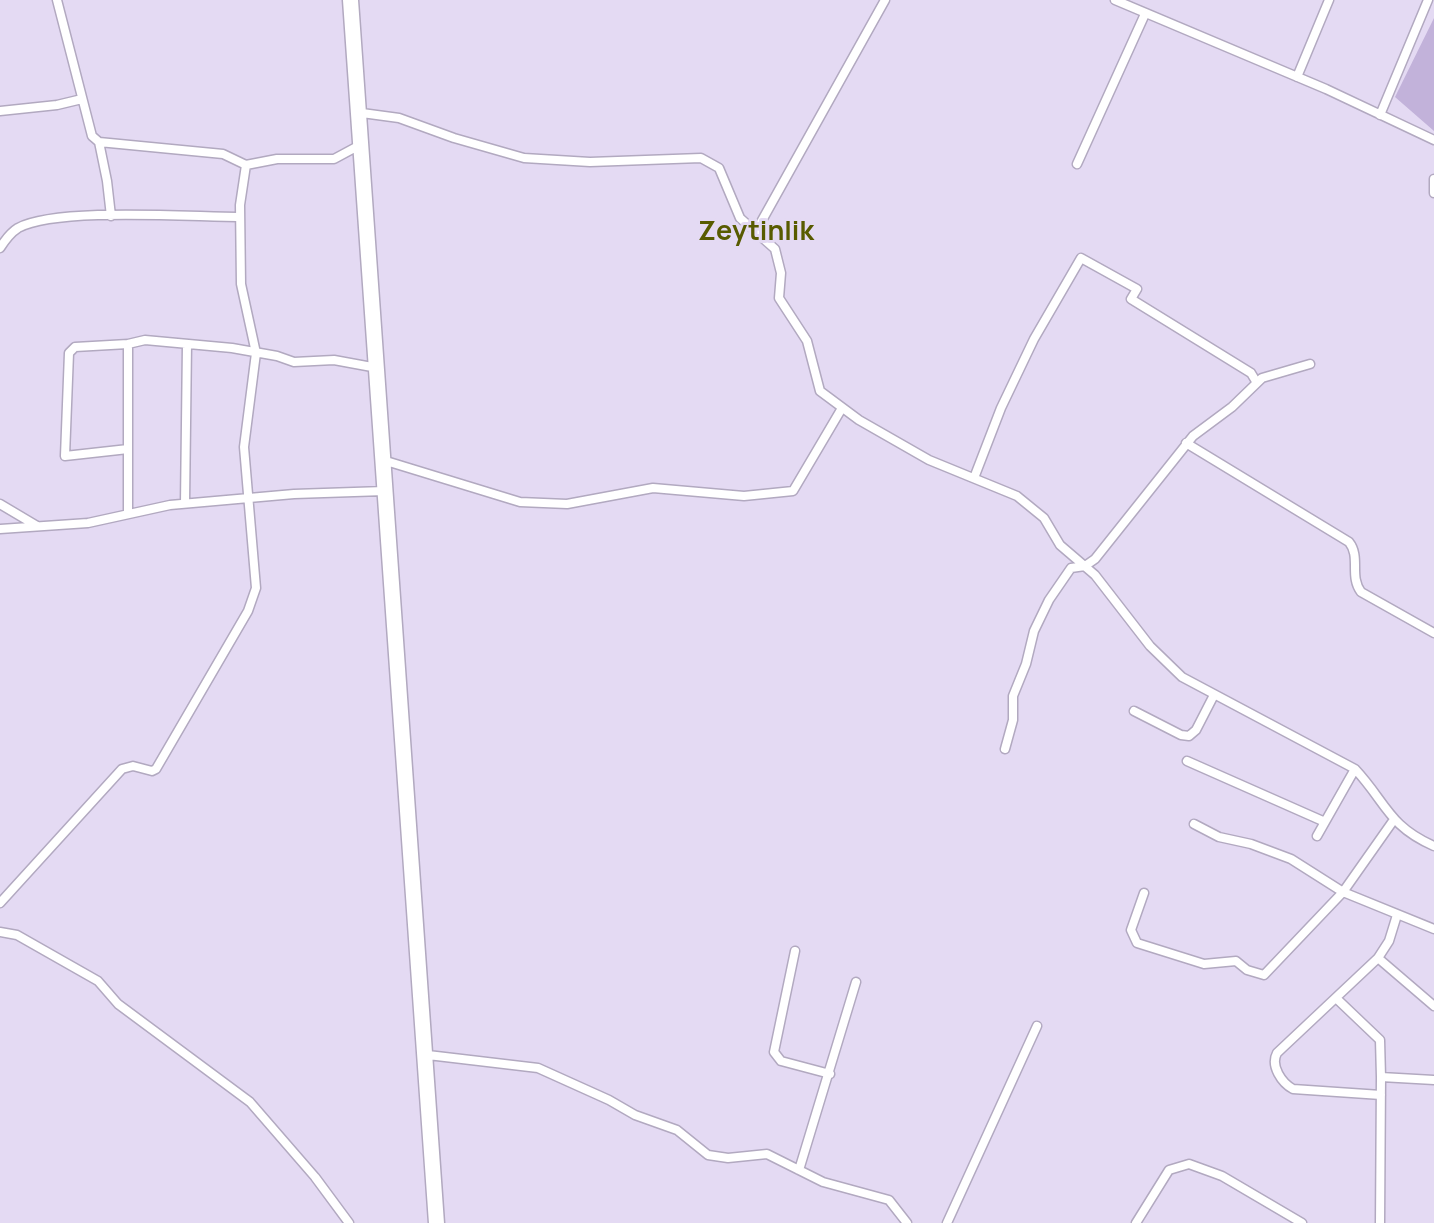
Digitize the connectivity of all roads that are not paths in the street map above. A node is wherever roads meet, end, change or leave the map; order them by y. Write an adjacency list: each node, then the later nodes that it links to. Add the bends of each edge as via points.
1 (57, 0): 10 (street)
2 (347, 0): 16 (street)
3 (354, 0): 12 (street)
4 (885, 0): 23 (street)
5 (1115, 0): 8 (street)
6 (1329, 0): 9 (street)
7 (1428, 0): 13 (street)
8 (1145, 14): 9 (street); 17 (street)
9 (1297, 77): 13 (street)
10 (82, 99): 11 (street); 15 (street, via 92,136)
11 (0, 111)
12 (362, 113): 16 (street); 23 (street, via 399,118 524,158 590,162 701,158 719,168 740,218)
13 (1380, 115): 14 (street)
14 (1434, 140)
15 (99, 142): 18 (street, via 223,154); 21 (street)
16 (360, 145): 18 (street, via 334,159 277,159); 29 (street); 34 (street)
17 (1077, 164)
18 (246, 165): 22 (street)
19 (1434, 179): 20 (street)
20 (1434, 193)
21 (111, 216): 22 (street); 24 (street, via 67,216 27,225 12,232)
22 (240, 217): 27 (street, via 241,284)
23 (755, 233): 31 (street, via 775,249 781,273 779,298 807,341 820,391)
24 (0, 248)
25 (128, 344): 26 (street, via 145,340); 33 (street); 33 (street, via 75,347 69,352 65,456)
26 (187, 344): 27 (street); 38 (street)
27 (256, 353): 29 (street, via 294,362 334,360); 37 (street, via 244,447)
28 (1310, 364): 30 (street)
29 (372, 367): 36 (street)
30 (1257, 382): 32 (street); 35 (street, via 1251,373 1131,298 1137,289 1081,258 1034,339)
31 (842, 408): 34 (street, via 793,491 744,496 653,488 567,504 520,502); 35 (street, via 929,460)
32 (1186, 443): 43 (street, via 1108,545); 44 (street, via 1349,542 1354,553 1354,580 1361,592)
33 (128, 449): 40 (street)
34 (386, 461): 36 (street)
35 (974, 478): 43 (street, via 1017,496 1044,518 1060,545)
36 (384, 491): 37 (street); 67 (street); 74 (street)
37 (250, 499): 38 (street); 57 (street, via 254,598 156,769 122,769)
38 (185, 503): 40 (street)
39 (0, 504): 41 (street)
40 (128, 514): 41 (street, via 88,523)
41 (37, 526): 42 (street)
42 (0, 529)
43 (1085, 566): 45 (street, via 1150,646 1182,677); 47 (street, via 1071,568 1034,631 1013,696 1013,720)
44 (1434, 633)
45 (1214, 694): 46 (street, via 1189,736); 49 (street)
46 (1134, 711)
47 (1005, 749)
48 (1187, 761): 51 (street)
49 (1355, 769): 50 (street); 51 (street)
50 (1393, 821): 54 (street); 55 (street)
51 (1325, 822): 53 (street)
52 (1194, 824): 55 (street, via 1219,837 1291,859)
53 (1317, 836)
54 (1434, 846)
55 (1343, 892): 56 (street, via 1264,975 1247,970 1236,961 1204,964 1137,943 1131,930); 58 (street)
56 (1144, 893)
57 (0, 903)
58 (1397, 915): 59 (street); 62 (street, via 1389,941)
59 (1434, 929)
60 (0, 932): 73 (street, via 17,934 98,981 118,1004 250,1102)
61 (795, 951): 68 (street, via 774,1052 781,1061)
62 (1378, 958): 64 (street); 65 (street)
63 (856, 982): 68 (street)
64 (1337, 999): 69 (street, via 1380,1040); 71 (street, via 1277,1053 1274,1066 1293,1089)
65 (1434, 1006)
66 (1037, 1026): 77 (street)
67 (428, 1055): 72 (street, via 538,1068 635,1115 677,1130 708,1155 728,1158 767,1154); 75 (street)
68 (830, 1074): 72 (street)
69 (1381, 1077): 70 (street); 71 (street)
70 (1434, 1080)
71 (1381, 1095): 80 (street)
72 (800, 1170): 76 (street, via 824,1182 889,1200)
73 (349, 1223)
74 (433, 1223)
75 (440, 1223)
76 (907, 1223)
77 (947, 1223)
78 (1136, 1223): 79 (street, via 1169,1170 1189,1164 1222,1176)
79 (1302, 1223)
80 (1380, 1223)

